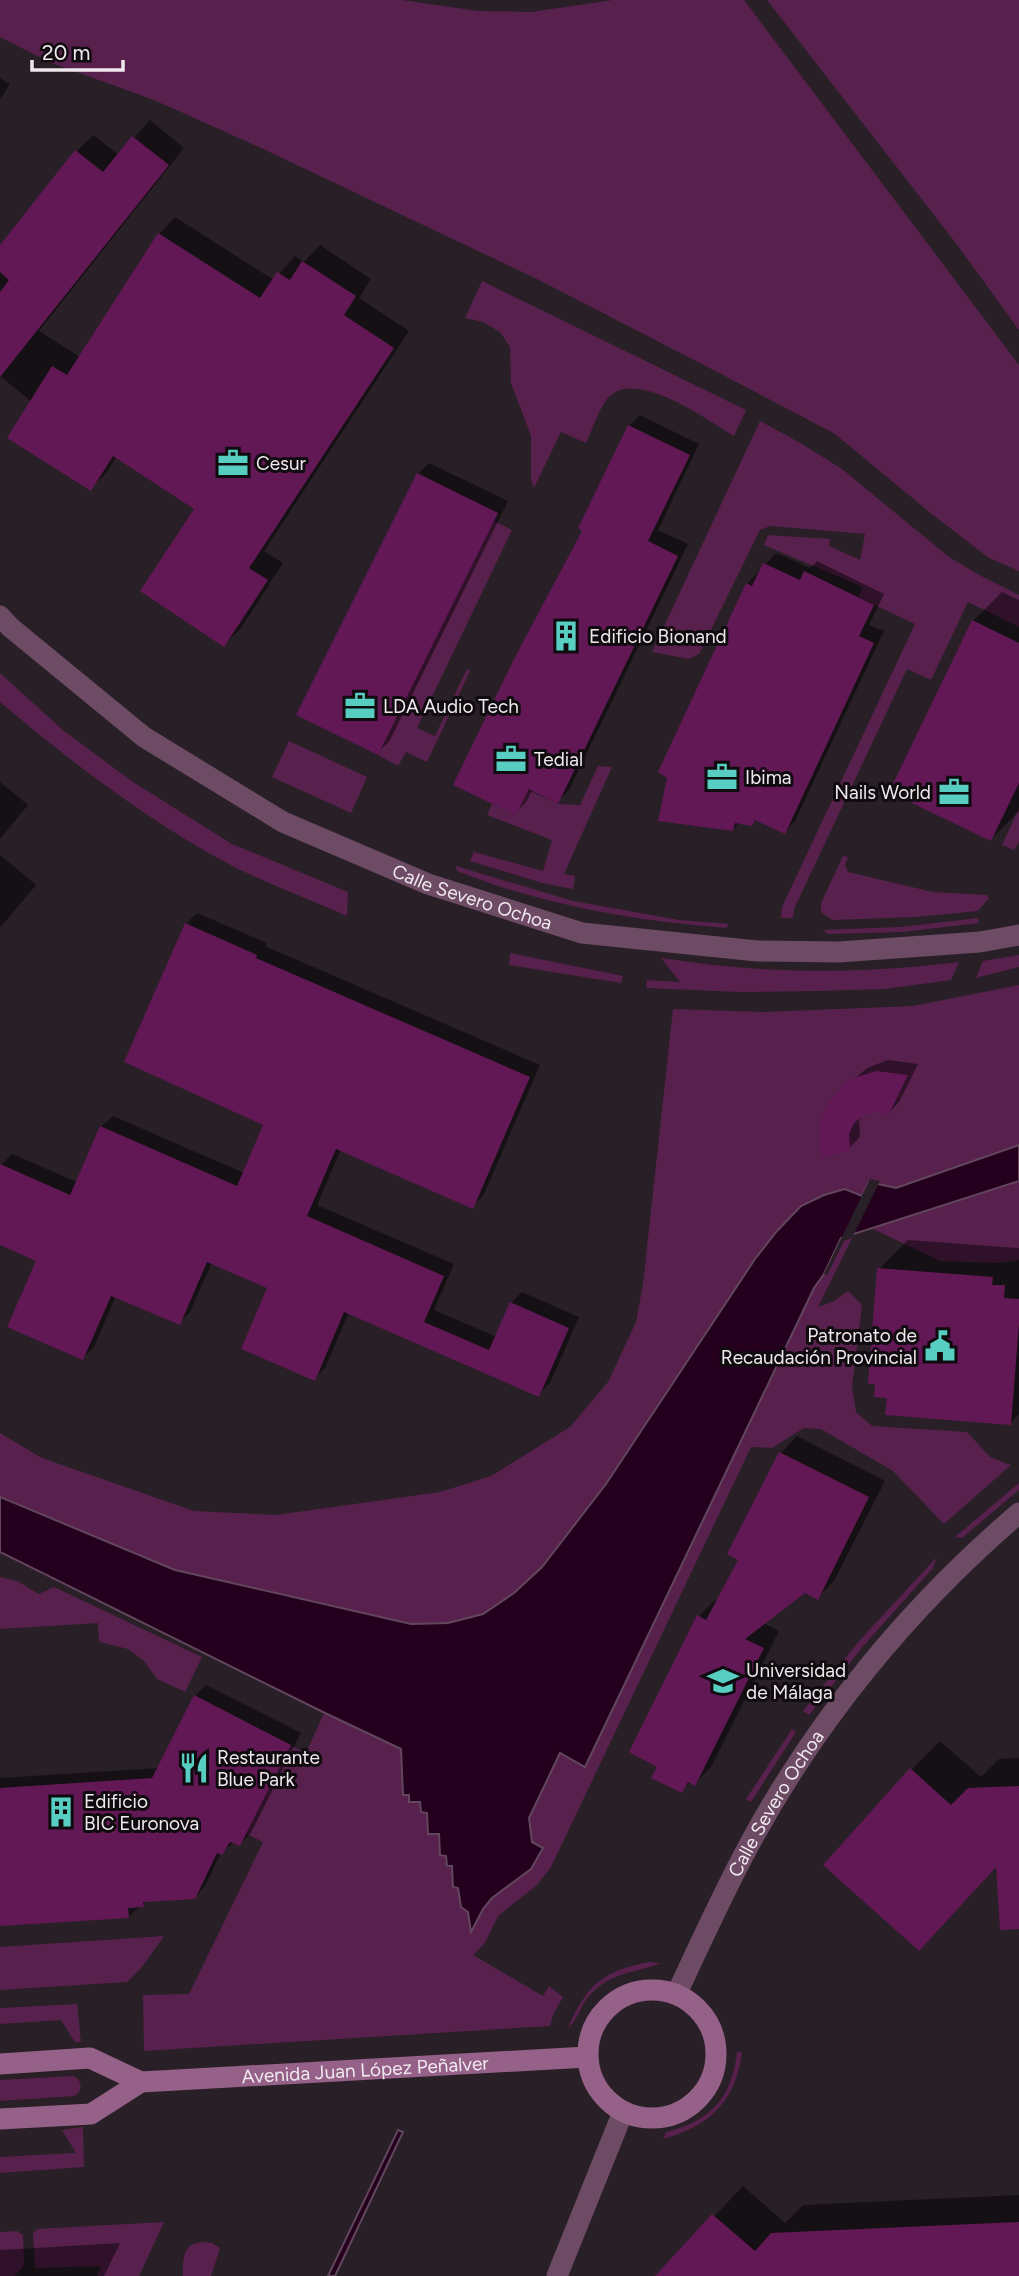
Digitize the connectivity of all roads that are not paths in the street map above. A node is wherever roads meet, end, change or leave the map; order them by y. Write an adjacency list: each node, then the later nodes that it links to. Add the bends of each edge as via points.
1 (0, 616): 2 (street, Calle Severo Ochoa, via 144,737 283,822 428,884 569,929 757,951 839,952)
2 (1019, 935)
3 (1019, 1513): 4 (street, Calle Severo Ochoa, via 921,1606 817,1734 748,1846)
4 (677, 1993): 5 (main road, via 638,1991 617,1999 600,2015 590,2034); 8 (main road, via 699,2010 711,2029 716,2050 713,2073 703,2093 687,2108 666,2117 644,2118)
5 (587, 2057): 7 (main road, Avenida Juan López Peñalver); 8 (main road, via 598,2089)
6 (0, 2064): 7 (main road, Avenida Juan López Peñalver, via 90,2059)
7 (141, 2082): 9 (main road, Avenida Juan López Peñalver, via 92,2114)
8 (623, 2112): 10 (street)
9 (0, 2119)
10 (557, 2276)

